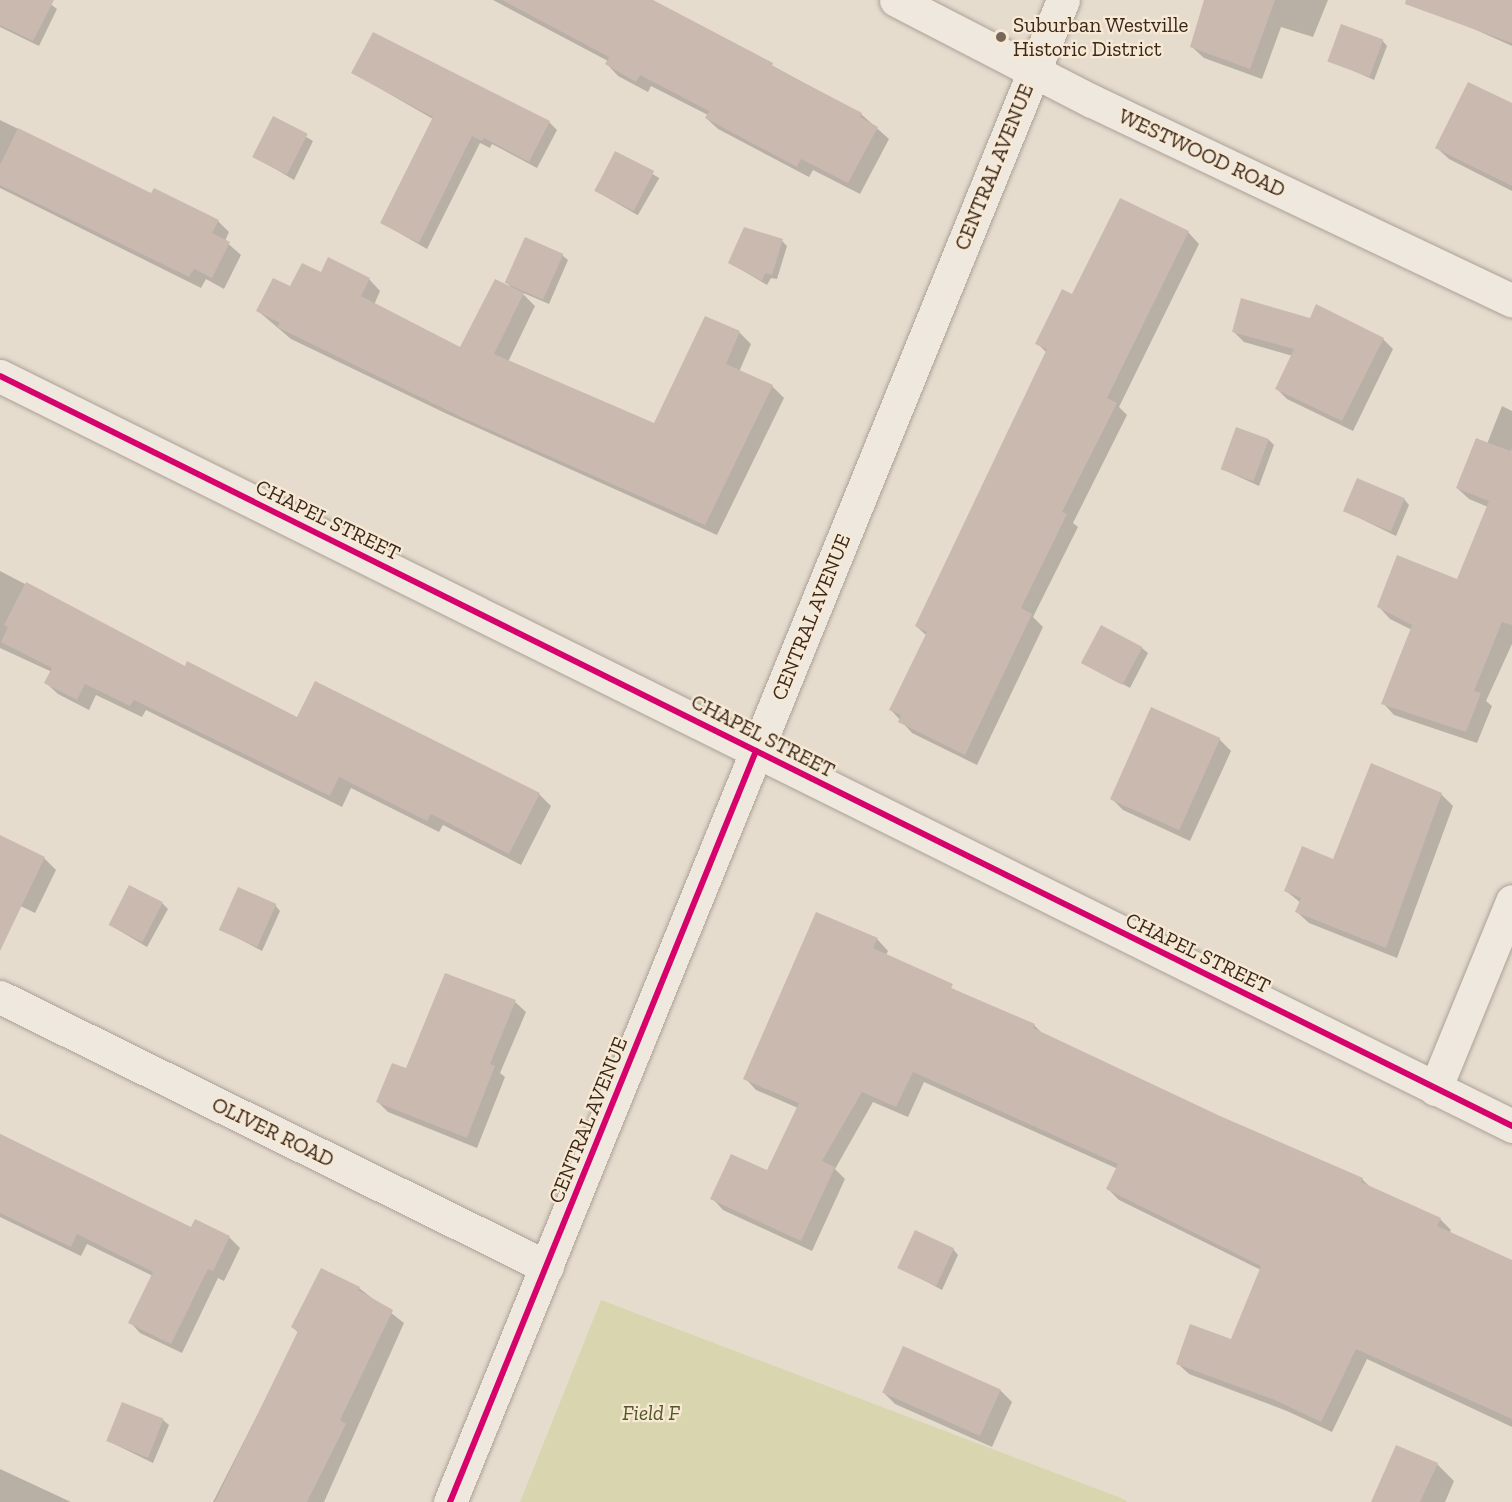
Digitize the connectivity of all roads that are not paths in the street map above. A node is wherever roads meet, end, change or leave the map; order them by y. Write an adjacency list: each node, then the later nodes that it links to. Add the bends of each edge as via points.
1 (896, 0): 3 (street, WESTWOOD ROAD)
2 (1063, 0): 3 (street, CENTRAL AVENUE)
3 (1033, 72): 4 (street, WESTWOOD ROAD); 6 (street, CENTRAL AVENUE)
4 (1512, 300)
5 (0, 375): 6 (street, CHAPEL STREET)
6 (756, 751): 9 (street, CHAPEL STREET); 11 (street, CENTRAL AVENUE)
7 (1512, 901): 9 (street)
8 (0, 997): 11 (street, OLIVER ROAD)
9 (1435, 1089): 10 (street, CHAPEL STREET)
10 (1512, 1126)
11 (547, 1267): 12 (street, CENTRAL AVENUE)
12 (450, 1502)

